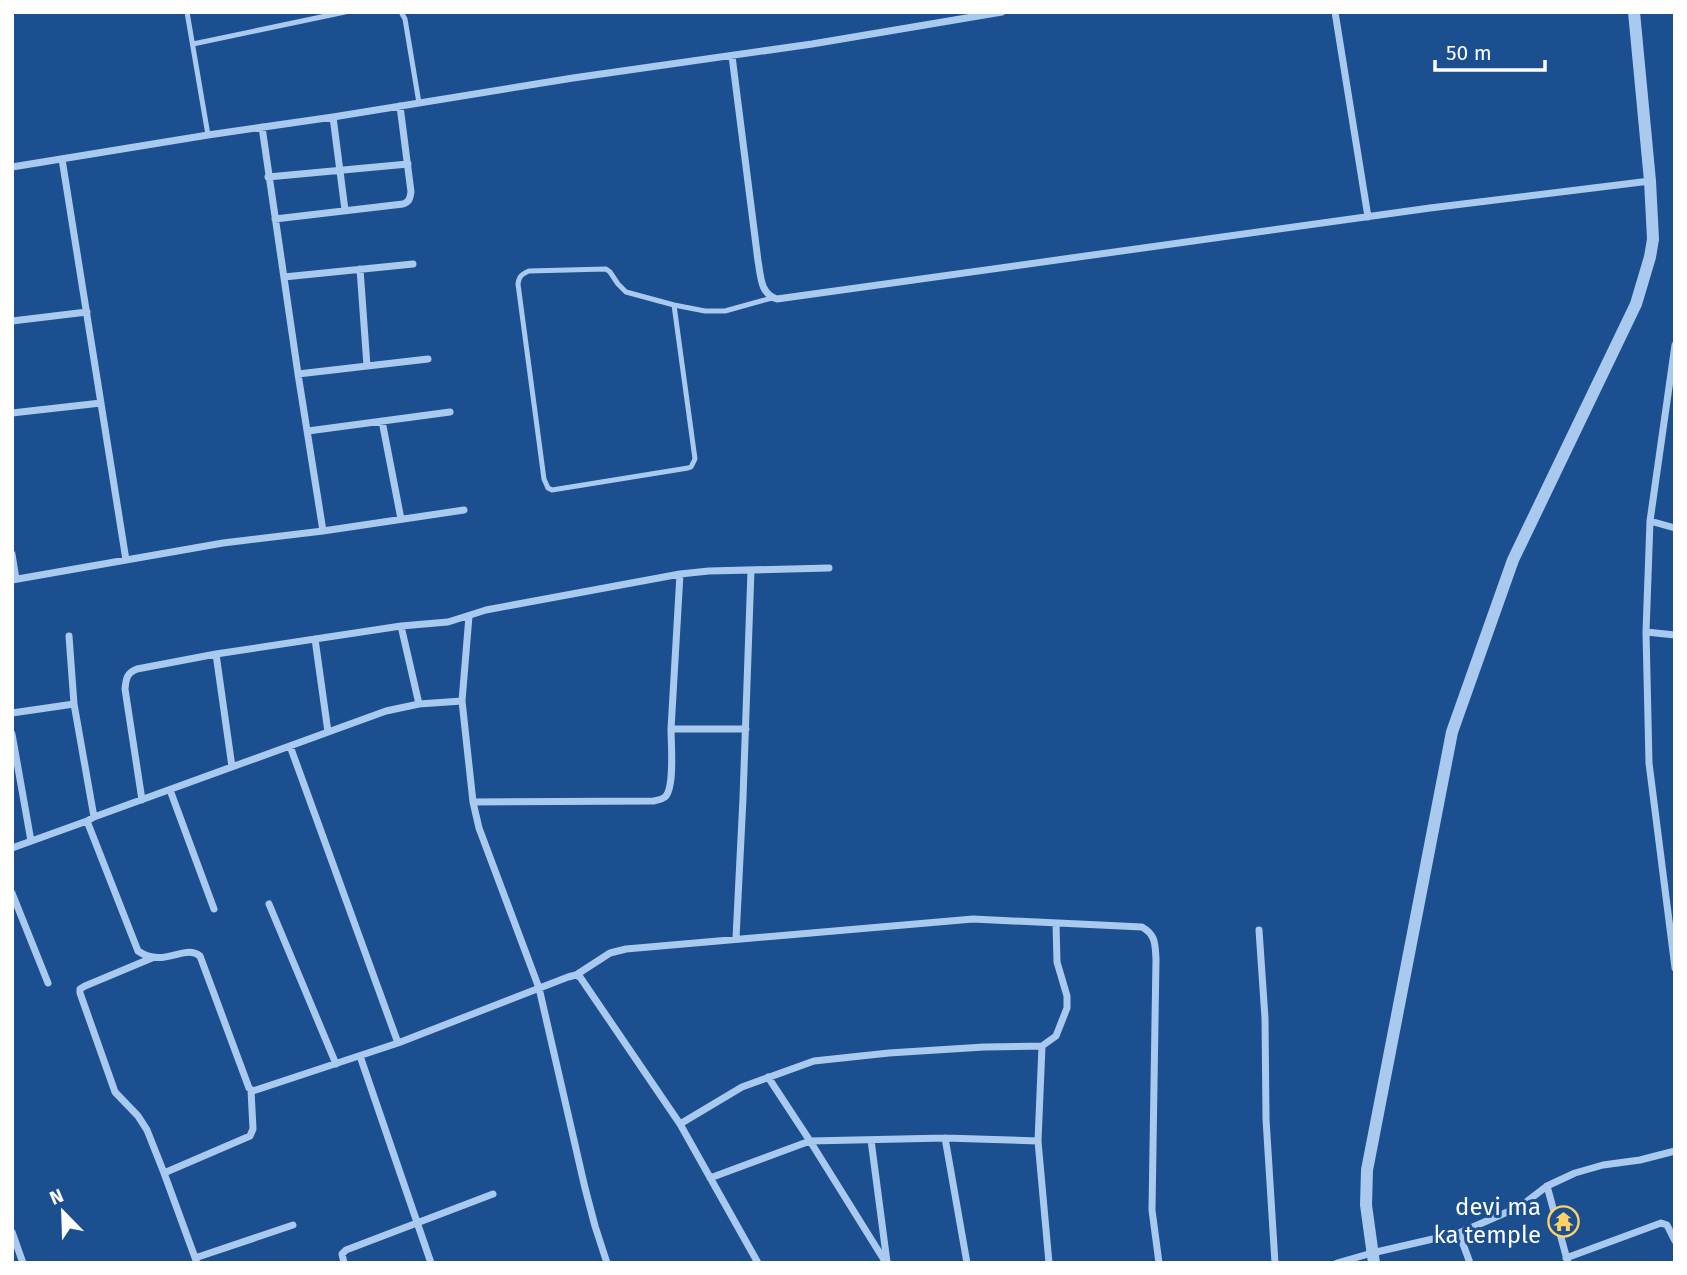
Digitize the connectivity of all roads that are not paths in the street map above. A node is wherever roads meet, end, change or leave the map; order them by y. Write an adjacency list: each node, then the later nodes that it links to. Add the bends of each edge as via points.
1 (187, 12): 7 (lane)
2 (345, 12): 7 (lane)
3 (401, 12): 9 (lane)
4 (1002, 12): 8 (street)
5 (1335, 12): 21 (street)
6 (1634, 12): 19 (street)
7 (193, 44): 13 (lane)
8 (732, 56): 9 (street); 26 (street, via 758,261 763,288)
9 (419, 103): 10 (street)
10 (400, 106): 11 (street); 15 (street)
11 (333, 117): 12 (street); 17 (street)
12 (262, 127): 13 (street); 18 (street)
13 (208, 135): 14 (street)
14 (62, 159): 16 (street); 28 (street)
15 (408, 164): 17 (street); 20 (street, via 408,202)
16 (12, 167)
17 (339, 170): 18 (street); 20 (street)
18 (268, 177): 22 (street)
19 (1650, 181): 21 (street); 107 (street, via 1653,239 1636,304 1513,560 1452,733 1367,1170)
20 (345, 210): 22 (street)
21 (1368, 217): 26 (street)
22 (275, 219): 25 (street)
23 (413, 264): 24 (street)
24 (360, 269): 25 (street); 32 (street)
25 (284, 277): 33 (street)
26 (772, 298): 27 (lane, via 725,311)
27 (674, 305): 27 (lane, via 626,292 606,269 529,271 518,278 548,488 688,468 694,463)
28 (87, 312): 29 (street); 34 (street)
29 (12, 320)
30 (1675, 345): 41 (street)
31 (428, 359): 32 (street)
32 (368, 366): 33 (street)
33 (298, 374): 38 (street)
34 (101, 403): 36 (street); 45 (street)
35 (450, 412): 37 (street)
36 (12, 413)
37 (382, 421): 38 (street); 40 (street)
38 (308, 431): 43 (street)
39 (464, 510): 40 (street)
40 (401, 519): 43 (street)
41 (1650, 521): 42 (street); 52 (street)
42 (1675, 527)
43 (323, 531): 45 (street, via 223,542)
44 (12, 554): 49 (street)
45 (126, 560): 49 (street)
46 (829, 568): 47 (street)
47 (751, 570): 48 (street); 62 (street)
48 (680, 574): 50 (street); 61 (street)
49 (14, 579)
50 (469, 616): 51 (street); 57 (street)
51 (401, 626): 55 (street); 59 (street)
52 (1646, 632): 53 (street); 78 (street, via 1649,763)
53 (1675, 635)
54 (69, 636): 58 (street)
55 (315, 639): 56 (street); 63 (street)
56 (216, 654): 66 (street); 68 (street, via 137,669 126,678)
57 (462, 701): 59 (street); 69 (street)
58 (74, 704): 60 (street); 70 (street)
59 (419, 704): 63 (street)
60 (12, 713)
61 (671, 729): 62 (street); 69 (street, via 671,783 663,800)
62 (746, 729): 79 (street)
63 (328, 732): 65 (street)
64 (12, 734): 71 (street)
65 (290, 746): 66 (street); 85 (street)
66 (232, 767): 67 (street)
67 (170, 790): 68 (street); 75 (street)
68 (142, 800): 70 (street)
69 (473, 802): 84 (street)
70 (91, 819): 71 (street); 80 (street, via 135,945)
71 (31, 841): 72 (street)
72 (12, 848)
73 (12, 893): 83 (street)
74 (269, 904): 88 (street)
75 (214, 908)
76 (1056, 923): 79 (street, via 973,919); 86 (street, via 1057,962 1067,1008 1056,1037); 118 (street, via 1142,927 1155,942 1152,1210)
77 (1259, 930): 119 (street)
78 (1672, 936): 81 (street)
79 (736, 938): 82 (street, via 626,949 610,953)
80 (153, 958): 90 (street, via 189,951 200,956); 97 (street, via 85,986 80,993 115,1092 147,1130)
81 (1675, 968)
82 (576, 975): 84 (street); 91 (street)
83 (48, 983)
84 (539, 988): 85 (street); 113 (street)
85 (398, 1043): 87 (street)
86 (1042, 1046): 89 (street, via 814,1061); 95 (street)
87 (360, 1056): 88 (street); 101 (street)
88 (336, 1063): 90 (street)
89 (768, 1077): 91 (street); 94 (street)
90 (251, 1090): 97 (street, via 250,1136)
91 (680, 1124): 98 (street)
92 (945, 1138): 93 (street); 95 (street); 116 (street)
93 (871, 1140): 94 (street); 115 (street)
94 (810, 1141): 98 (street); 115 (street)
95 (1038, 1141): 117 (street)
96 (1675, 1151): 99 (street, via 1603,1165)
97 (164, 1173): 108 (street)
98 (710, 1178): 114 (street)
99 (1547, 1186): 104 (street, via 1512,1210); 109 (street)
100 (494, 1194): 101 (street)
101 (418, 1223): 111 (street, via 343,1252); 112 (street)
102 (293, 1225): 108 (street)
103 (12, 1232): 106 (street)
104 (1459, 1233): 107 (street); 121 (street)
105 (1675, 1241): 109 (street, via 1667,1225 1661,1223)
106 (16, 1253): 110 (street)
107 (1373, 1258): 120 (street)
108 (196, 1260)
109 (1567, 1260)
110 (23, 1263)
111 (344, 1263)
112 (431, 1263)
113 (607, 1263)
114 (758, 1263)
115 (886, 1263)
116 (967, 1263)
117 (1049, 1263)
118 (1159, 1263)
119 (1275, 1263)
120 (1337, 1263)
121 (1470, 1263)

